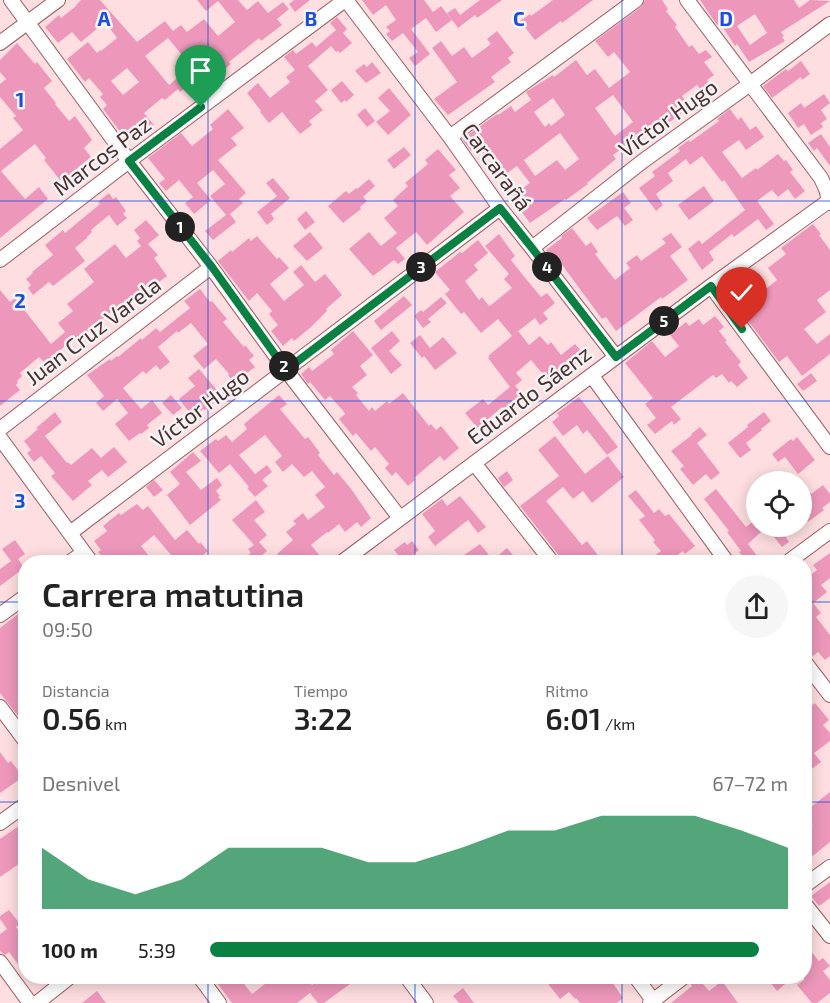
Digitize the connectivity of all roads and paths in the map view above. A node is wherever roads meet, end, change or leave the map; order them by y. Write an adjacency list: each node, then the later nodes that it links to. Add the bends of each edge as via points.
1 (11, 0): 6 (street)
2 (58, 0): 6 (street)
3 (345, 0): 10 (street, Carcarañá); 11 (street, Marcos Paz)
4 (636, 0): 10 (street)
5 (687, 0): 9 (street)
6 (28, 22): 8 (street); 11 (street)
7 (830, 24): 9 (street, Víctor Hugo)
8 (0, 43)
9 (750, 84): 12 (street, via 821,178); 14 (street, Víctor Hugo)
10 (450, 137): 13 (street, Carcarañá)
11 (129, 161): 15 (street, Marcos Paz); 16 (street)
12 (830, 201): 17 (street, Eduardo Sáenz)
13 (500, 208): 14 (street, Carcarañá); 19 (street, Víctor Hugo)
14 (532, 248): 18 (street, Carcarañá)
15 (0, 260)
16 (212, 267): 19 (street); 21 (street, Juan Cruz Varela)
17 (711, 286): 18 (street, Eduardo Sáenz); 23 (street)
18 (616, 357): 20 (street, Eduardo Sáenz)
19 (286, 370): 25 (street); 27 (street, Víctor Hugo)
20 (592, 376): 24 (street, Eduardo Sáenz); 31 (street)
21 (0, 429)
22 (0, 438): 27 (street)
23 (830, 447)
24 (474, 463): 25 (street, Eduardo Sáenz); 30 (street)
25 (400, 518): 29 (street, Eduardo Sáenz)
26 (830, 531): 32 (street)
27 (70, 533): 28 (street)
28 (86, 555)
29 (351, 555)
30 (546, 555)
31 (722, 555)
32 (797, 555)
33 (18, 602): 34 (street)
34 (0, 615)
35 (812, 671): 36 (street)
36 (830, 695)
37 (0, 707): 38 (street)
38 (18, 731)
39 (18, 810): 40 (street)
40 (0, 823)
41 (830, 867): 42 (street)
42 (812, 880)
43 (812, 913): 44 (street)
44 (830, 936)
45 (0, 962): 52 (street)
46 (61, 984): 53 (street)
47 (205, 984): 54 (street)
48 (412, 984): 55 (street)
49 (641, 984): 51 (street)
50 (675, 984): 51 (street)
51 (653, 1002)
52 (30, 1003)
53 (37, 1003)
54 (219, 1003)
55 (426, 1003)

